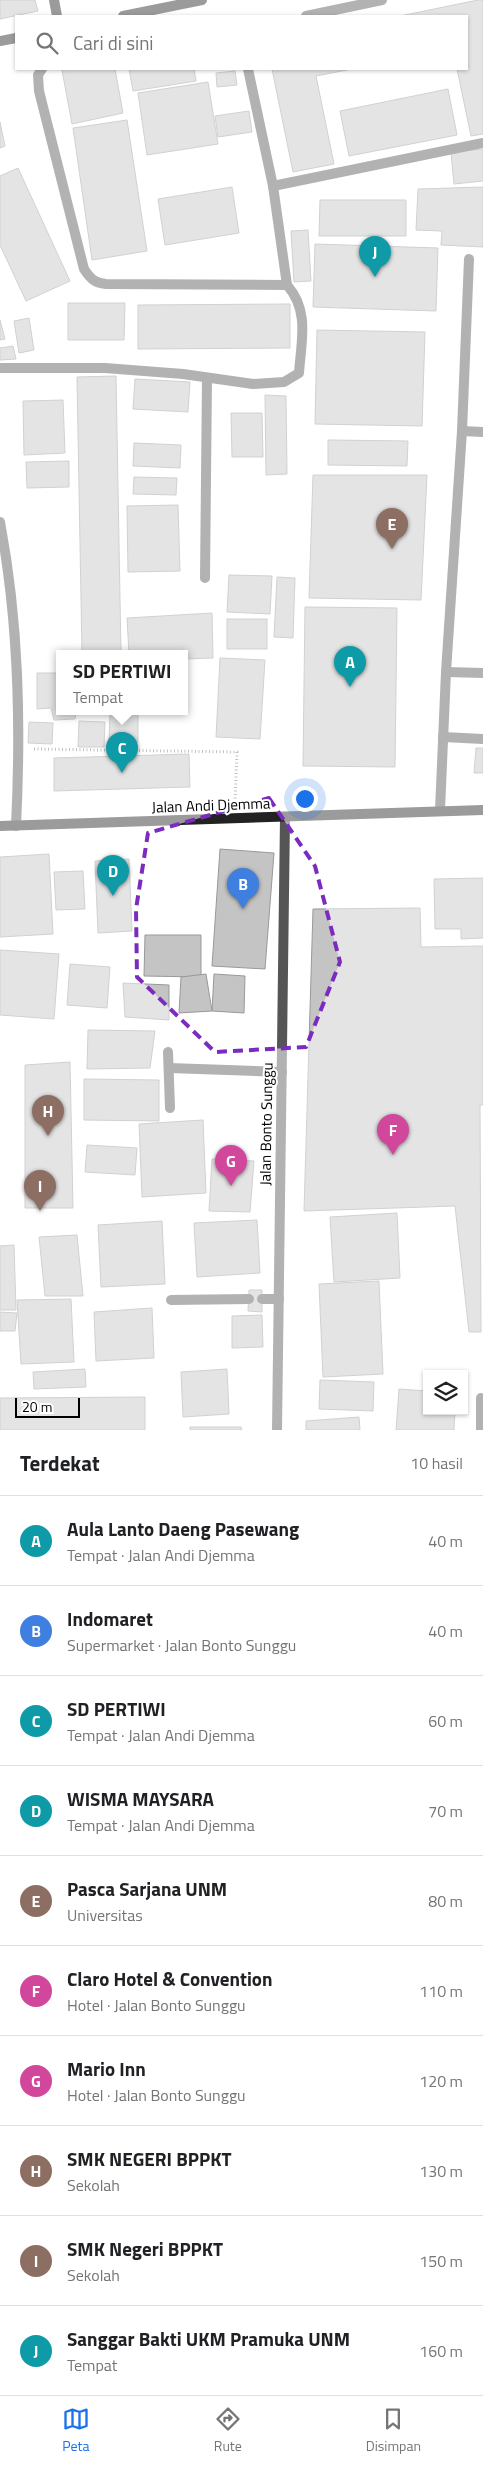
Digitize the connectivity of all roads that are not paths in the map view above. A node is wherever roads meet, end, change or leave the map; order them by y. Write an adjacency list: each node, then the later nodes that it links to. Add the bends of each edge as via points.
1 (54, 0): 4 (main road)
2 (202, 0): 5 (main road)
3 (382, 0): 6 (street)
4 (57, 15)
5 (128, 15)
6 (311, 15)
7 (15, 38): 8 (main road)
8 (0, 41)
9 (41, 70): 14 (street, via 38,75 39,91 84,269 90,278 96,283 106,284)
10 (248, 70): 12 (street)
11 (483, 144): 12 (street)
12 (273, 186): 14 (street)
13 (469, 259): 17 (street)
14 (287, 285): 16 (street, via 295,294 302,312 299,373 284,382 253,384)
15 (0, 368): 16 (street, via 105,368)
16 (208, 378): 20 (street)
17 (462, 431): 18 (street); 21 (street)
18 (483, 432)
19 (0, 522): 29 (street, via 16,635 19,749)
20 (205, 578)
21 (446, 672): 22 (street); 23 (street)
22 (483, 673)
23 (443, 737): 24 (street); 25 (street)
24 (483, 738)
25 (440, 810): 26 (main road, Jalan Andi Djemma); 27 (main road, Jalan Andi Djemma)
26 (483, 810)
27 (285, 818): 29 (main road, Jalan Andi Djemma); 32 (street, Jalan Bonto Sunggu)
28 (0, 826): 29 (main road, Jalan Andi Djemma)
29 (16, 826)
30 (168, 1052): 31 (street)
31 (169, 1068): 32 (street); 33 (street)
32 (282, 1072): 35 (street, Jalan Bonto Sunggu)
33 (170, 1108)
34 (262, 1299): 35 (street)
35 (279, 1299): 39 (street, Jalan Bonto Sunggu)
36 (171, 1300): 37 (street)
37 (249, 1300)
38 (481, 1398): 40 (street)
39 (277, 1430)
40 (481, 1430)

